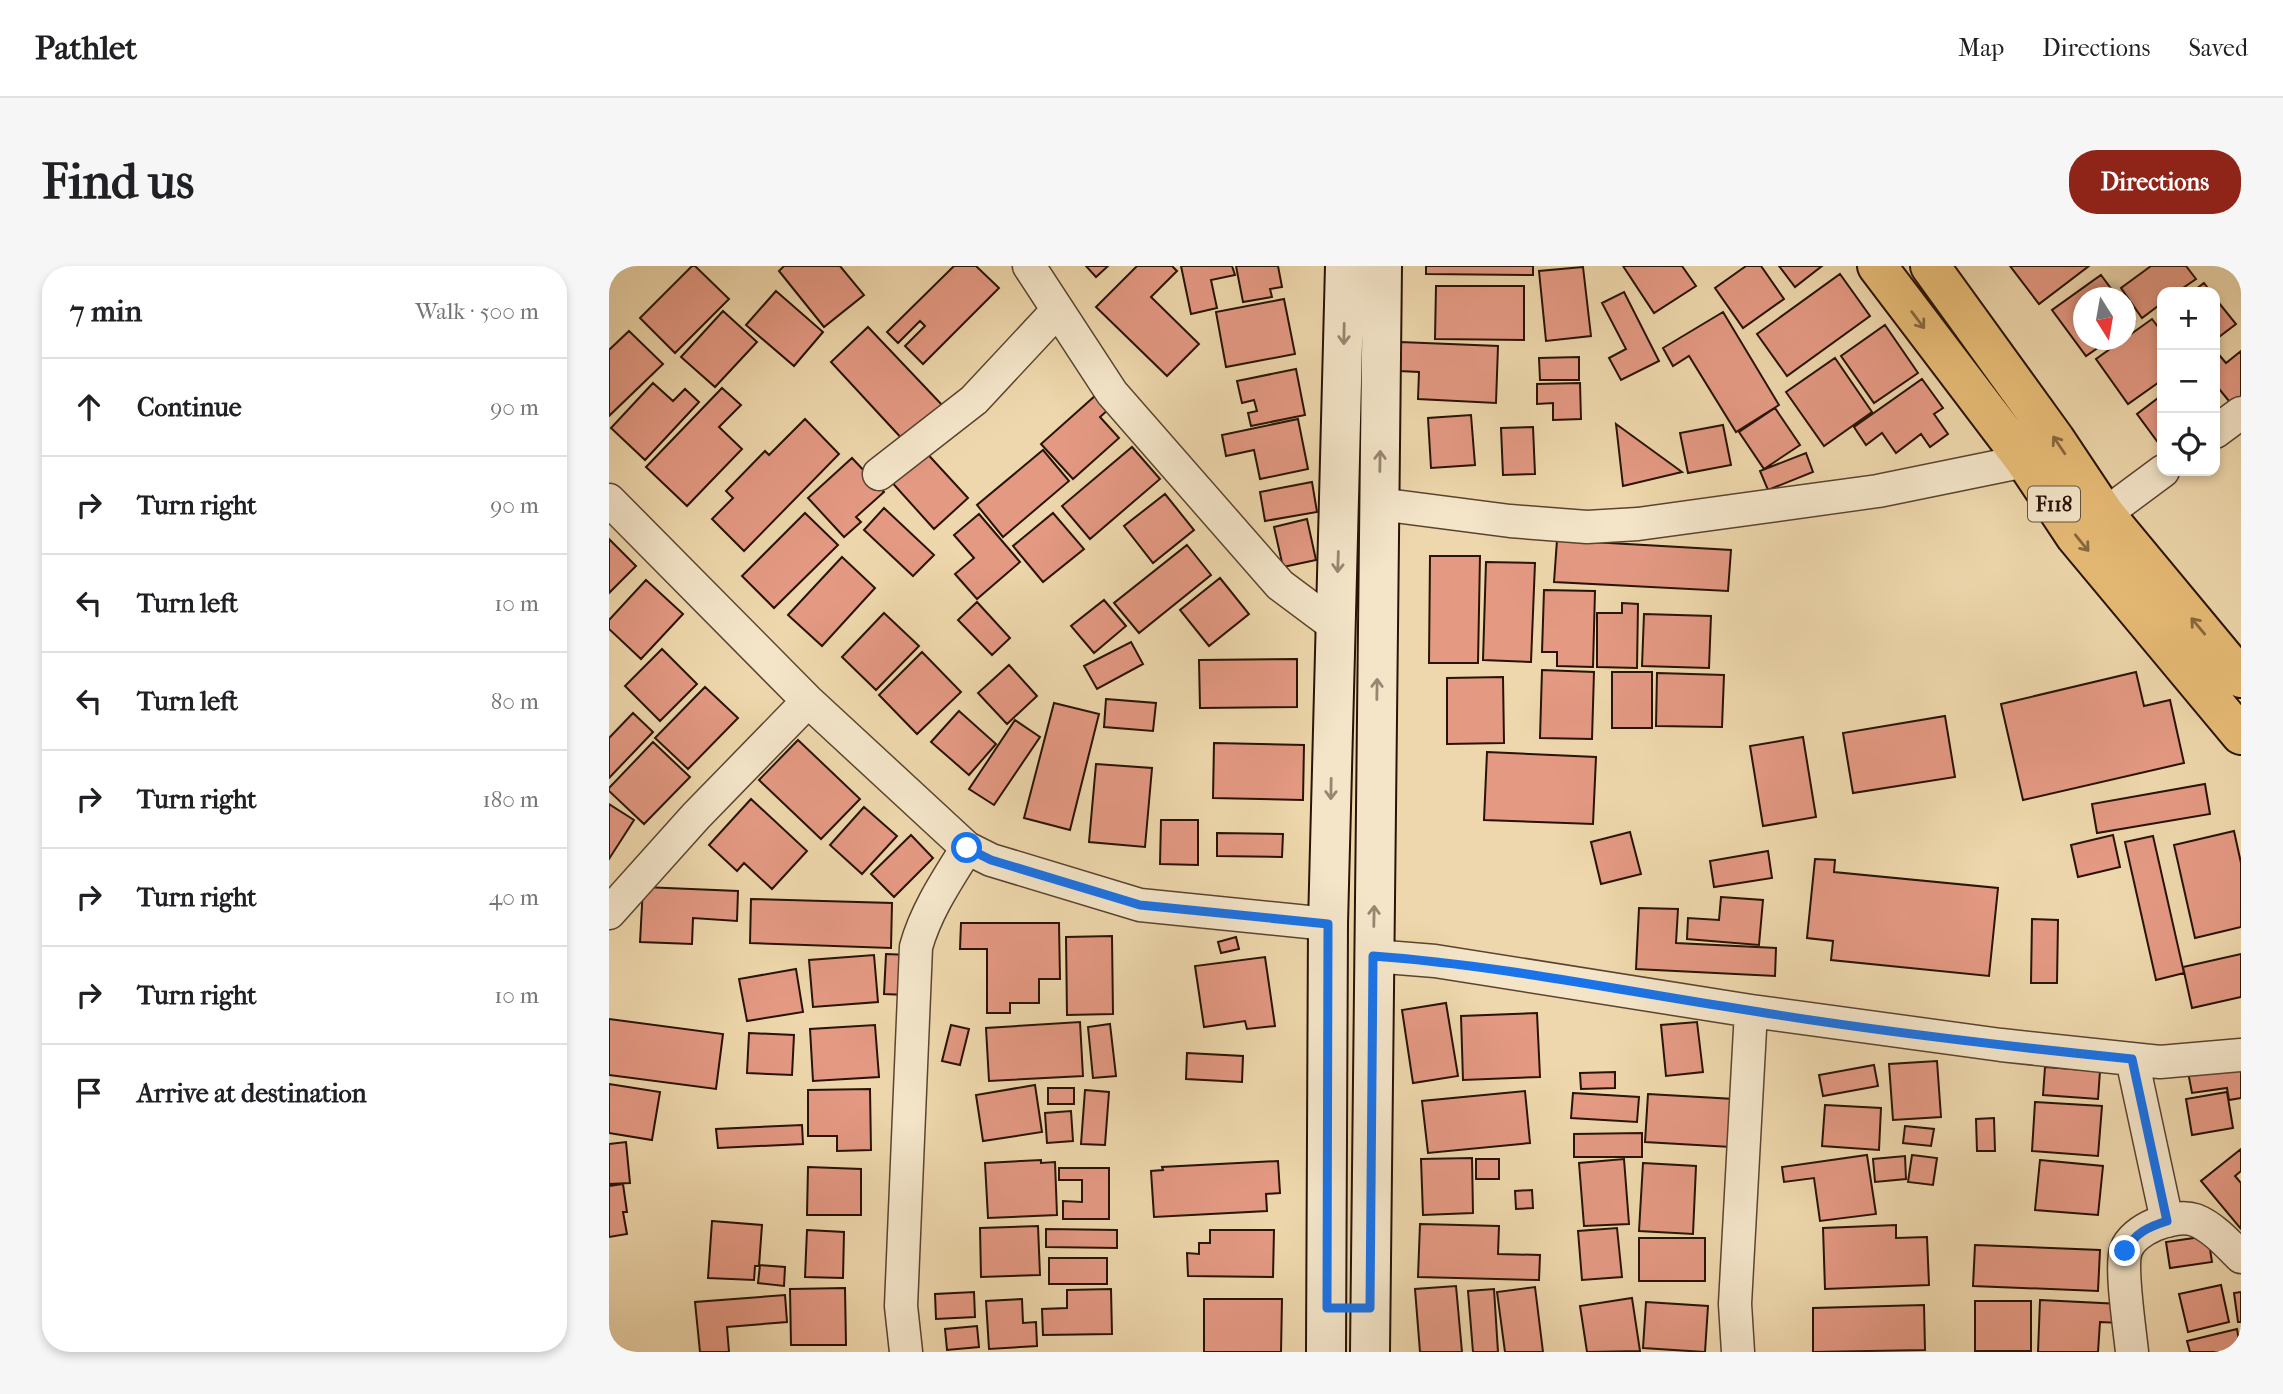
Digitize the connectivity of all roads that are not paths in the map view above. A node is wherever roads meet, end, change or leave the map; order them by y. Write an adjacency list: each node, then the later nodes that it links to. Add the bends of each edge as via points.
1 (1028, 266): 6 (street)
2 (1345, 266): 15 (main road, one-way to 15)
3 (1382, 266): 13 (main road, one-way to 3)
4 (1877, 266): 9 (main road, F118, one-way to 9)
5 (1930, 266): 14 (main road, F118, one-way to 5)
6 (1057, 311): 10 (street, via 974,400); 15 (street, via 1112,393 1280,585)
7 (2241, 413): 8 (street)
8 (2220, 428)
9 (2025, 461): 13 (street, via 1878,491 1638,524 1587,527); 18 (main road, F118, one-way to 18, via 2075,536)
10 (879, 474)
11 (2157, 475): 14 (street)
12 (609, 500): 17 (street)
13 (1379, 504): 22 (main road, one-way to 13)
14 (2105, 514): 16 (main road, F118, one-way to 14)
15 (1335, 626): 21 (main road, one-way to 21)
16 (2241, 678)
17 (808, 701): 19 (street); 20 (street)
18 (2241, 735)
19 (967, 848): 21 (street, via 991,860 1140,905); 30 (street, via 940,889 916,947 901,1306)
20 (609, 913)
21 (1328, 924): 28 (main road)
22 (1373, 956): 23 (street, via 1435,961); 29 (main road)
23 (1751, 1011): 25 (street); 33 (street, via 1735,1304)
24 (2241, 1055): 25 (street, via 2160,1062)
25 (2132, 1059): 26 (street)
26 (2167, 1221): 27 (street, via 2194,1219); 34 (street, via 2148,1227 2125,1251)
27 (2241, 1257)
28 (1327, 1308): 29 (main road); 31 (main road)
29 (1370, 1308): 32 (main road)
30 (906, 1352)
31 (1326, 1352)
32 (1370, 1352)
33 (1738, 1352)
34 (2132, 1352)

